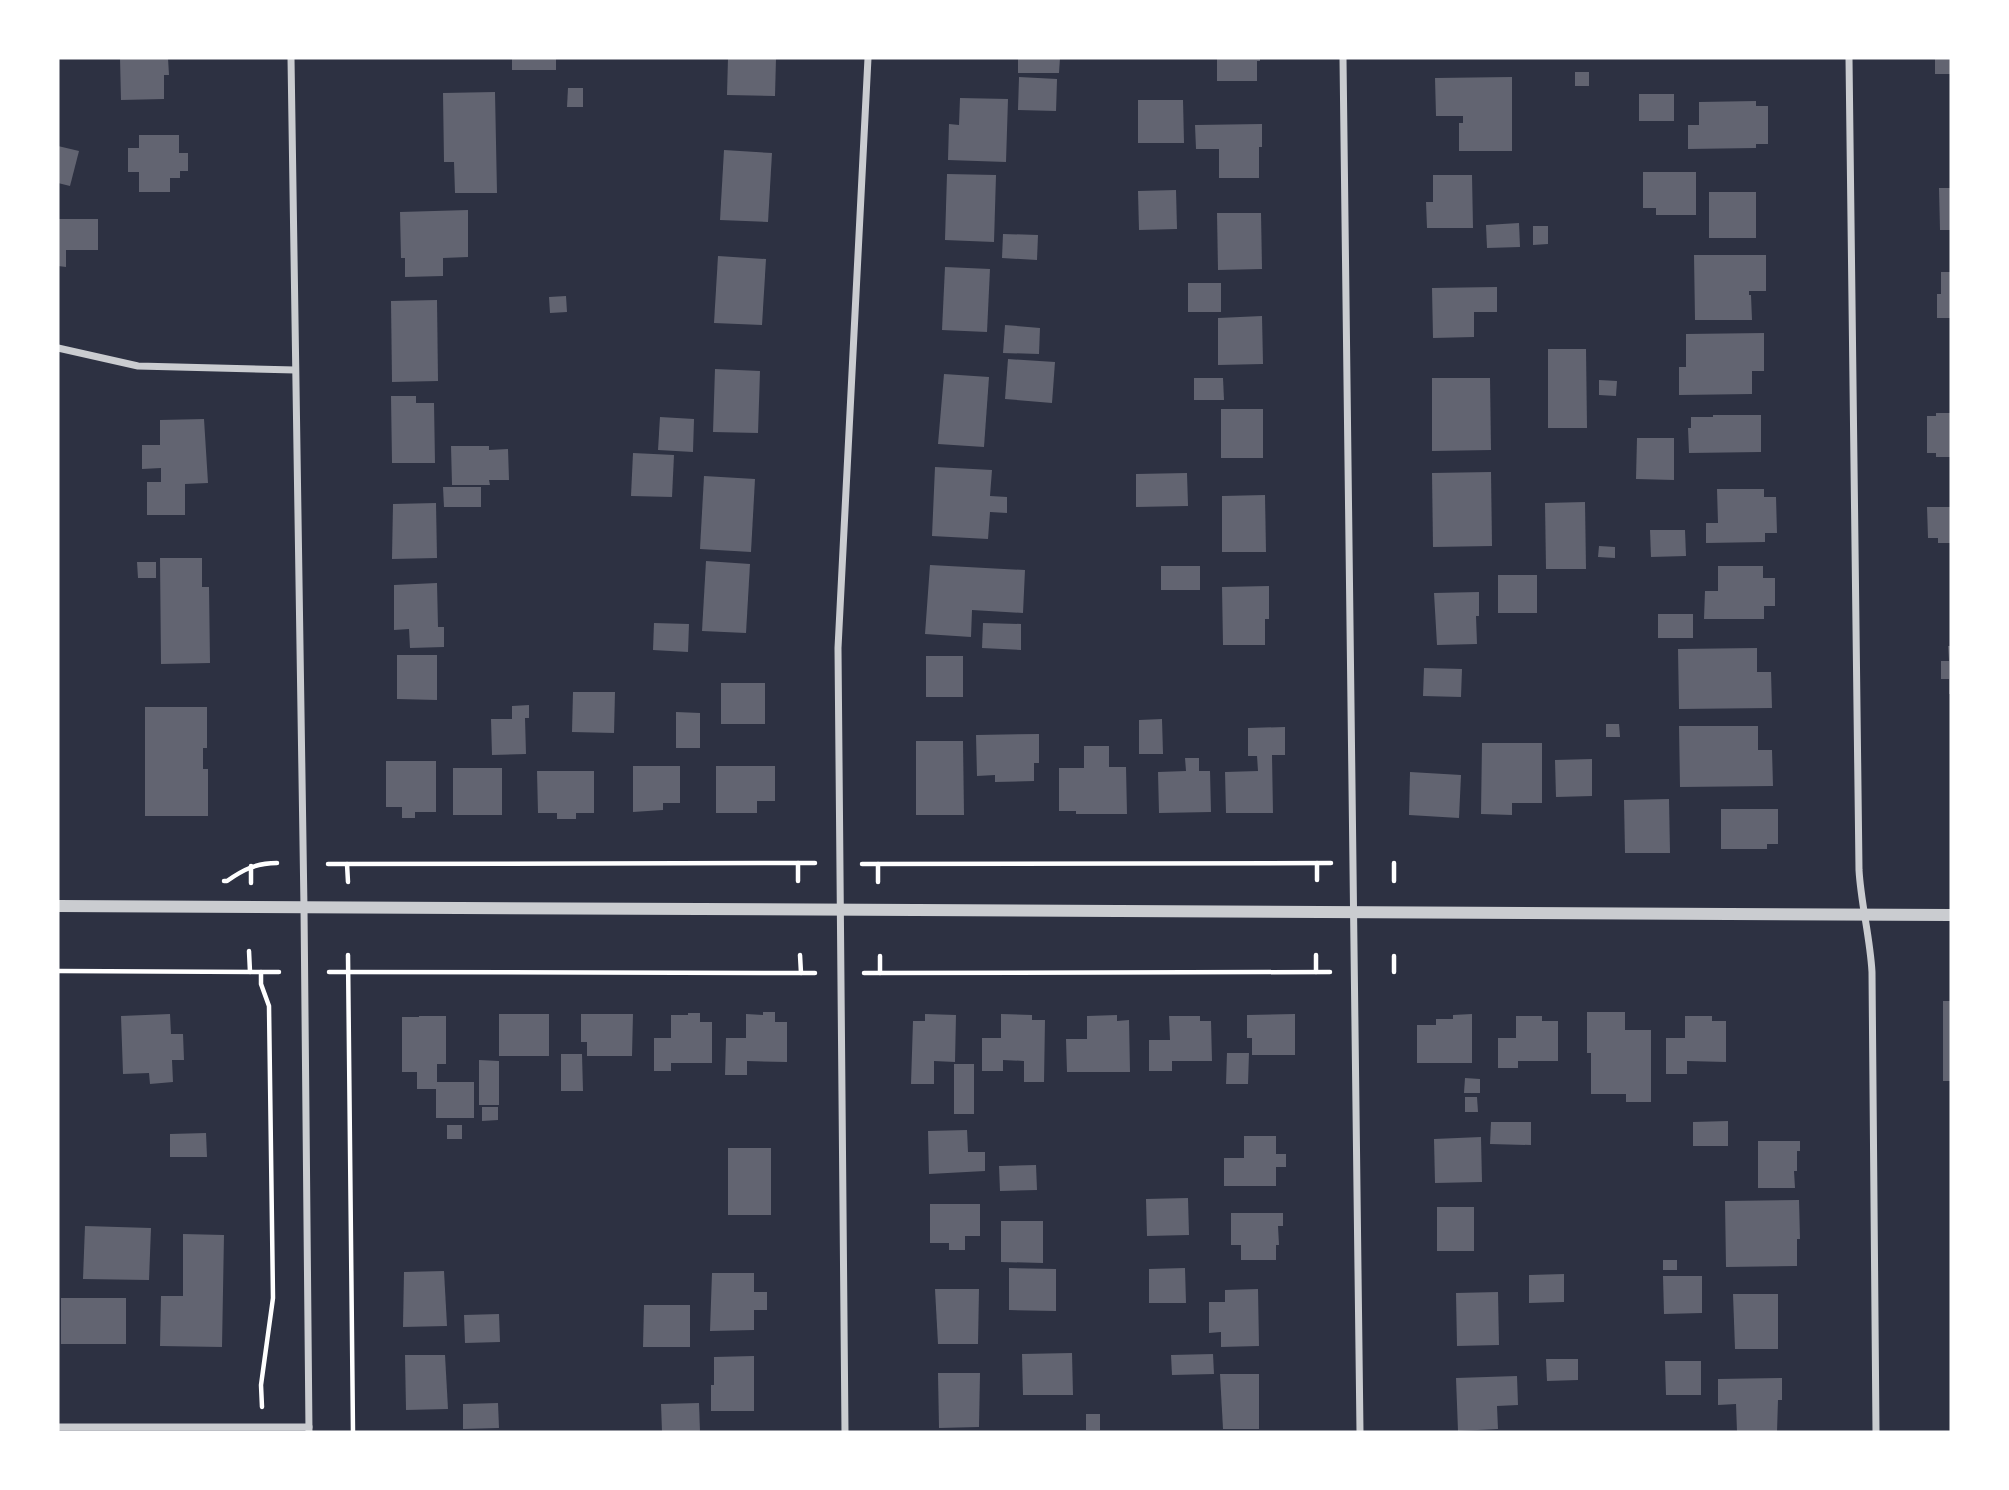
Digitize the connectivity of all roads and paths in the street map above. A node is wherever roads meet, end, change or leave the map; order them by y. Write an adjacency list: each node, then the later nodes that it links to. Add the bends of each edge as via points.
1 (291, 58): 6 (street)
2 (868, 58): 27 (street, via 838,648)
3 (1343, 58): 28 (street)
4 (1849, 58): 29 (street, via 1859,870)
5 (58, 348): 6 (street, via 138,366)
6 (295, 370): 26 (street)
7 (277, 863): 17 (path)
8 (798, 863): 9 (path); 14 (path); 20 (path)
9 (815, 863)
10 (1317, 863): 11 (path); 16 (path); 18 (path)
11 (1331, 863)
12 (1394, 863): 21 (path)
13 (328, 864): 14 (path)
14 (347, 864): 22 (path)
15 (862, 864): 16 (path)
16 (878, 864): 23 (path)
17 (251, 866): 19 (path, via 227,881); 24 (path)
18 (1317, 880)
19 (214, 881)
20 (798, 881)
21 (1394, 881)
22 (348, 882)
23 (878, 882)
24 (251, 884)
25 (58, 906): 26 (street)
26 (304, 908): 27 (street); 52 (street)
27 (840, 910): 28 (street); 54 (street)
28 (1355, 912): 29 (street); 55 (street)
29 (1864, 915): 30 (street); 56 (street, via 1872,972)
30 (1951, 915)
31 (249, 951): 38 (path)
32 (348, 955): 42 (path)
33 (800, 955): 46 (path)
34 (1316, 955): 43 (path)
35 (880, 956): 49 (path)
36 (1394, 956): 45 (path)
37 (58, 971): 38 (path)
38 (250, 972): 39 (path)
39 (261, 972): 40 (path); 51 (path, via 269,1006 273,1298 261,1385)
40 (279, 972)
41 (329, 972): 42 (path)
42 (348, 972): 46 (path); 53 (path)
43 (1316, 972): 44 (path); 49 (path)
44 (1330, 972)
45 (1394, 972)
46 (801, 973): 47 (path)
47 (815, 973)
48 (864, 973): 49 (path)
49 (880, 973)
50 (58, 1427): 51 (street)
51 (262, 1427): 52 (street)
52 (309, 1429)
53 (354, 1432)
54 (845, 1432)
55 (1360, 1432)
56 (1876, 1432)

